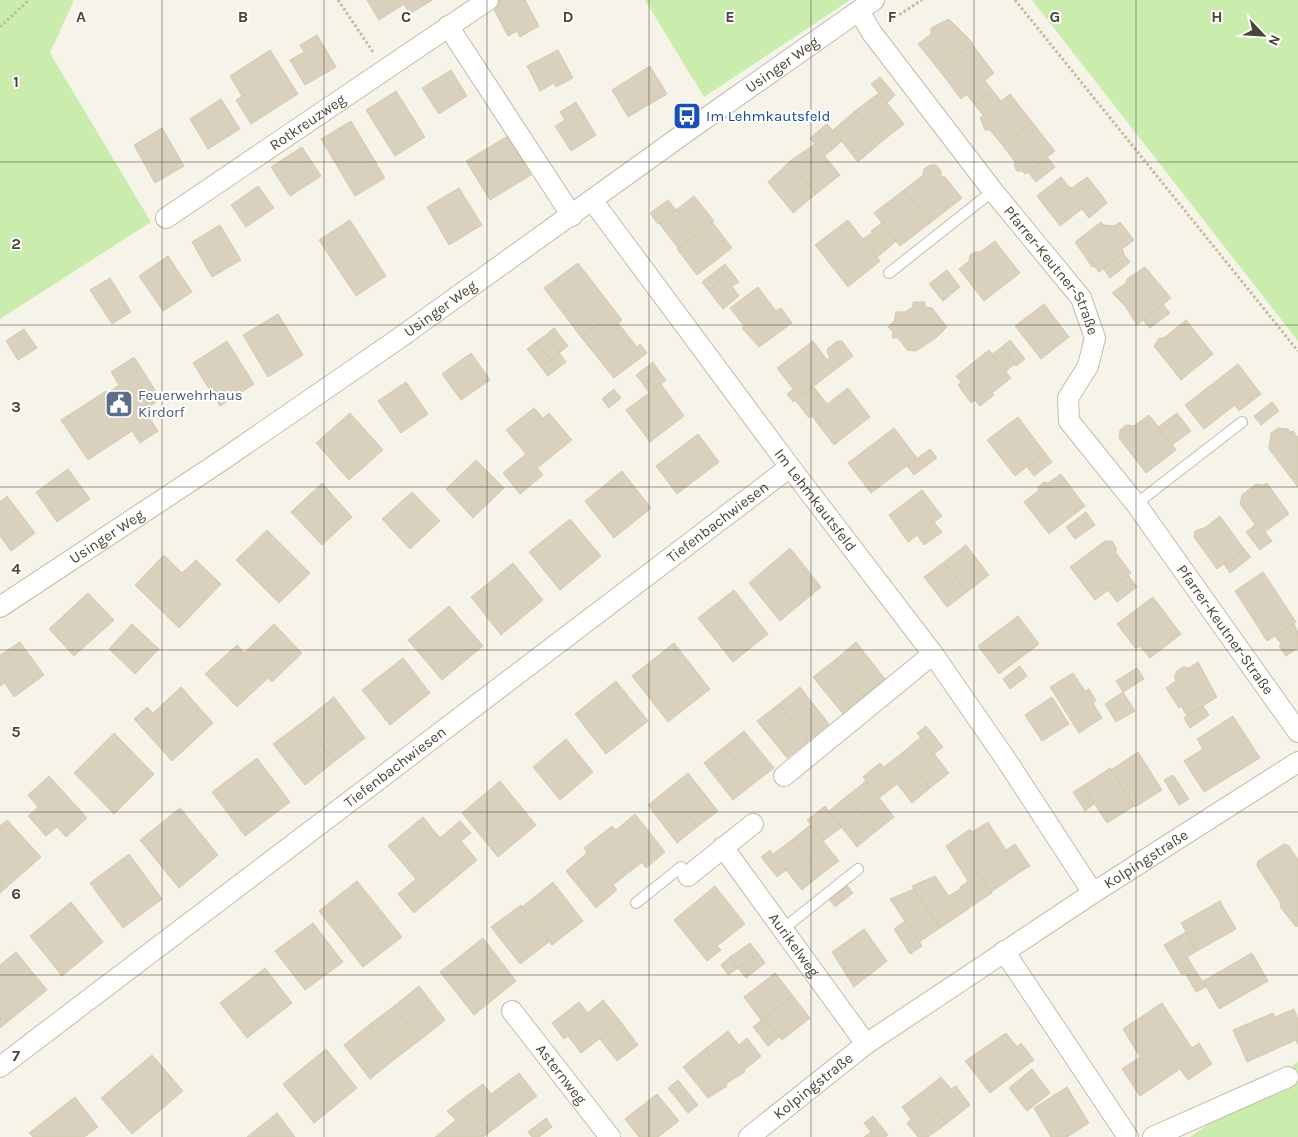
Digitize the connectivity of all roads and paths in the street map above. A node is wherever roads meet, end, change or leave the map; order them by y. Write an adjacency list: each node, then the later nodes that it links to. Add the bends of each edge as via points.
1 (29, 0): 8 (path)
2 (338, 0): 10 (path)
3 (488, 0): 7 (street, Rotkreuzweg)
4 (922, 0): 9 (path)
5 (1015, 0): 16 (path)
6 (866, 6): 9 (street, Pfarrer-Keutner-Straße); 12 (street, Usinger Weg)
7 (448, 26): 10 (street, Rotkreuzweg); 13 (street)
8 (0, 27)
9 (872, 33): 11 (street, Pfarrer-Keutner-Straße)
10 (384, 69): 14 (street, Rotkreuzweg)
11 (993, 191): 15 (lane, Pfarrer-Keutner-Straße); 19 (street, Pfarrer-Keutner-Straße, via 1081,298 1095,338 1088,366 1068,398 1069,421)
12 (592, 200): 13 (street, Usinger Weg); 18 (street, Im Lehmkautsfeld)
13 (572, 216): 20 (street, Usinger Weg, via 229,455)
14 (166, 218)
15 (889, 272)
16 (1298, 351)
17 (1242, 422): 19 (lane)
18 (790, 467): 21 (street, Im Lehmkautsfeld); 35 (street, Tiefenbachwiesen)
19 (1136, 504): 22 (street, Pfarrer-Keutner-Straße)
20 (0, 607)
21 (933, 654): 24 (street); 29 (street, Im Lehmkautsfeld)
22 (1298, 732)
23 (1295, 771): 29 (street, Kolpingstraße)
24 (784, 776)
25 (753, 824): 26 (street)
26 (723, 847): 28 (street); 31 (street, Aurikelweg)
27 (858, 869): 31 (lane)
28 (688, 876): 30 (lane, via 681,867)
29 (1093, 893): 32 (street, Kolpingstraße)
30 (636, 903)
31 (783, 930): 34 (street, Aurikelweg)
32 (1004, 952): 34 (street, Kolpingstraße); 39 (street)
33 (512, 1011): 38 (street, Asternweg)
34 (866, 1044): 37 (street, Kolpingstraße)
35 (0, 1067)
36 (1288, 1077): 40 (street)
37 (752, 1136)
38 (610, 1137)
39 (1128, 1137)
40 (1153, 1137)

